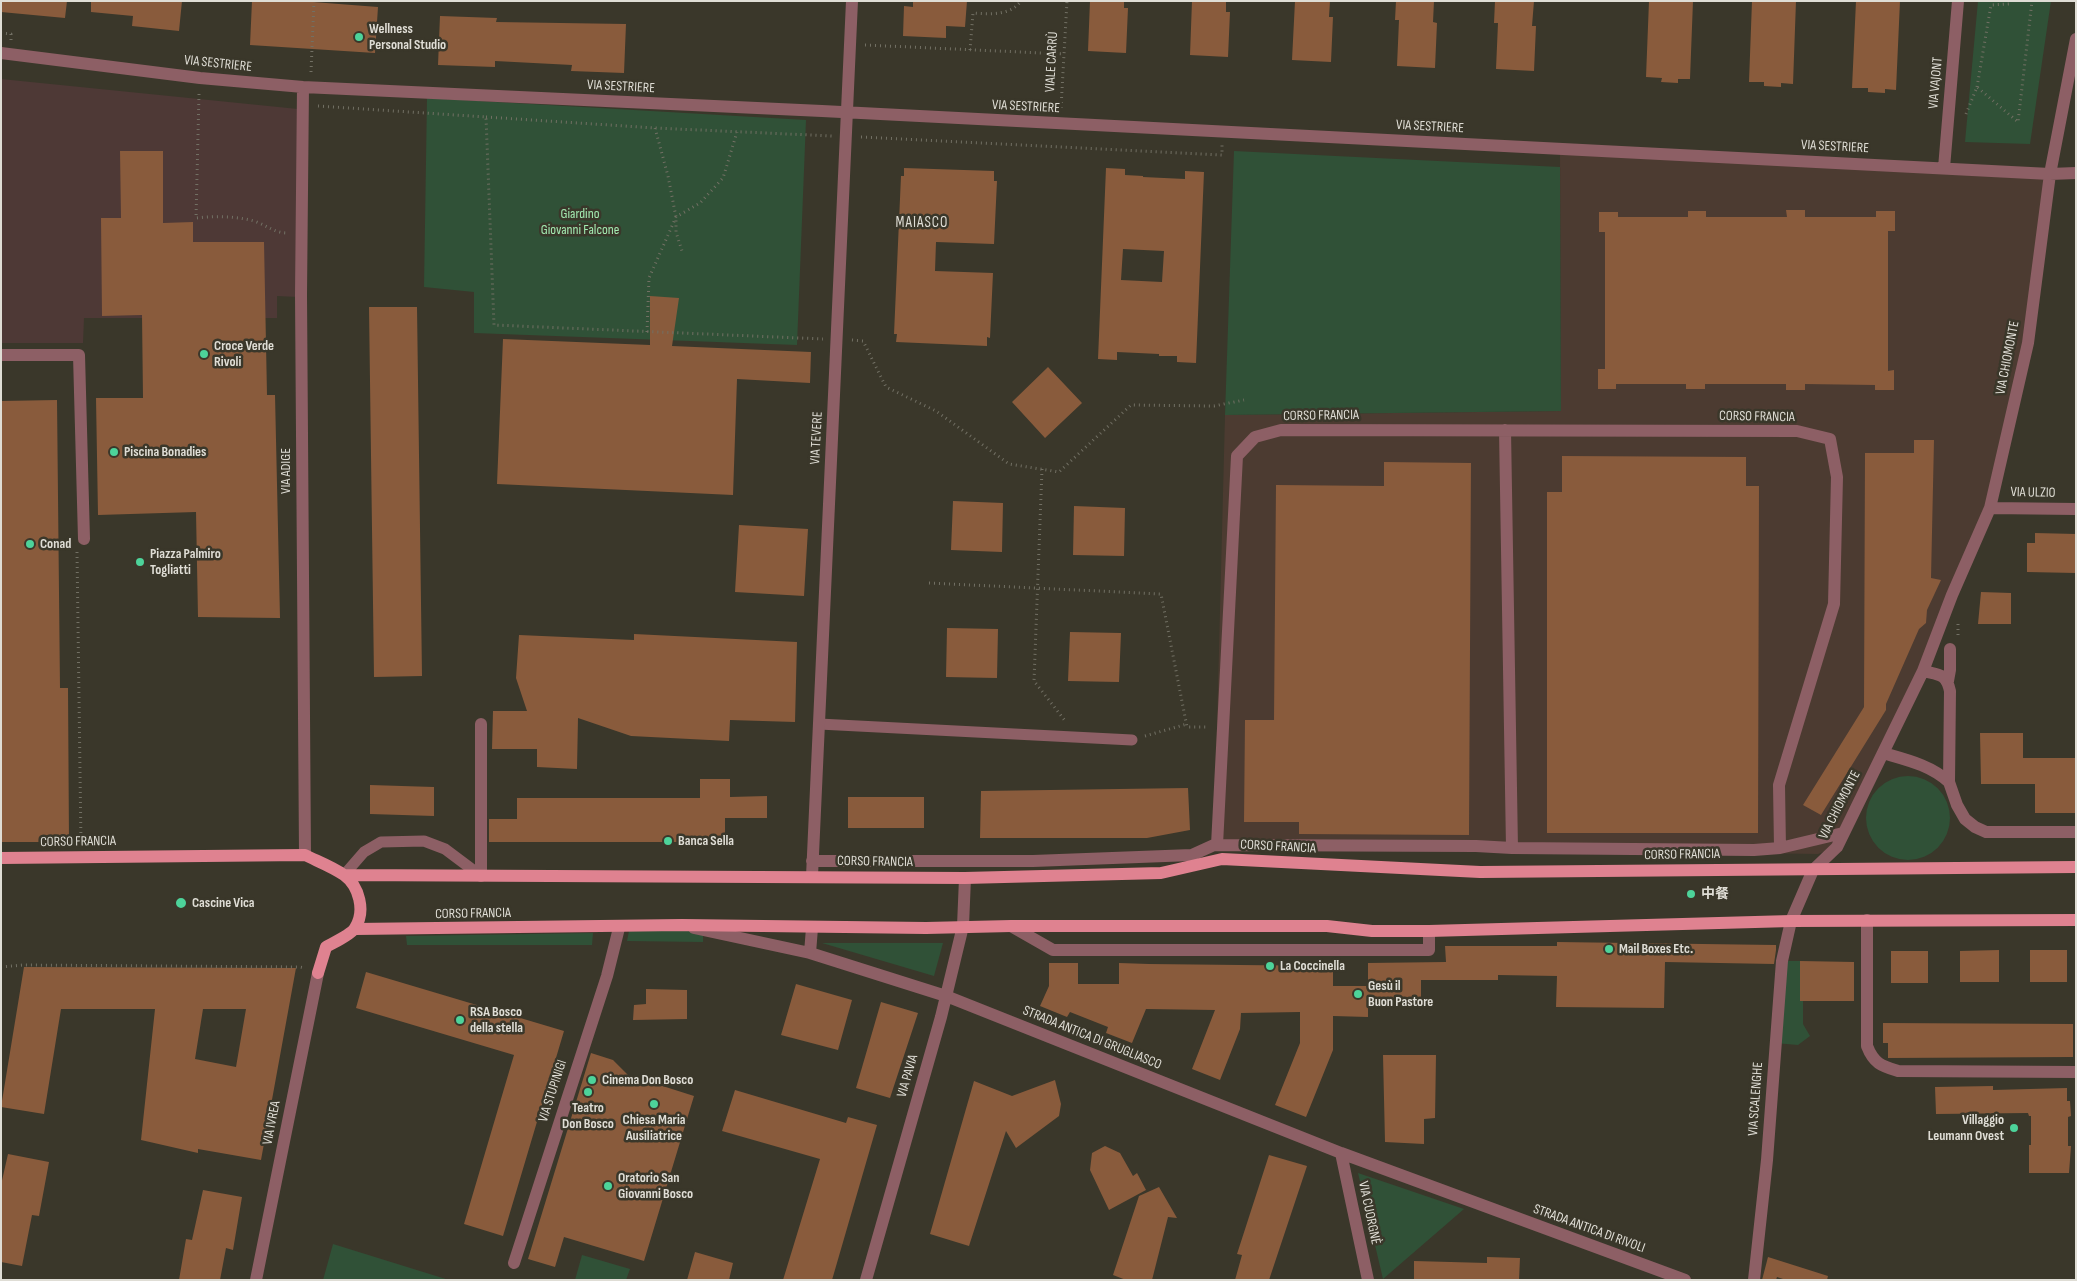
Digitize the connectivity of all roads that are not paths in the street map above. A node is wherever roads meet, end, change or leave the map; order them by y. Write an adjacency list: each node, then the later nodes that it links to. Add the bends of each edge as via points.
1 (852, 1): 6 (street, VIA TEVERE)
2 (1958, 1): 7 (street, VIA VAJONT)
3 (2076, 39): 9 (street, VIA CHIOMONTE)
4 (1, 53): 5 (street, VIA SESTRIERE, via 200,78)
5 (306, 87): 6 (street, VIA SESTRIERE); 28 (street, VIA ADIGE, via 301,228)
6 (847, 113): 7 (street, VIA SESTRIERE); 19 (street, VIA TEVERE)
7 (1944, 168): 9 (street, VIA SESTRIERE)
8 (2076, 173): 9 (street, VIA SESTRIERE)
9 (2050, 174): 12 (street, VIA CHIOMONTE, via 2028,344)
10 (1, 355): 14 (street, via 79,355)
11 (1505, 430): 25 (street, CORSO FRANCIA, via 1281,430 1255,437 1237,456); 26 (street); 27 (street, CORSO FRANCIA, via 1797,431 1830,439 1838,476 1834,604 1779,785)
12 (1990, 508): 13 (street, VIA ULZIO); 16 (street, VIA CHIOMONTE)
13 (2076, 509)
14 (84, 539)
15 (1954, 646): 17 (street)
16 (1923, 671): 17 (street, via 1942,675); 21 (street, VIA CHIOMONTE)
17 (1948, 681): 22 (street)
18 (481, 724): 34 (street)
19 (819, 724): 20 (lane); 30 (street, VIA TEVERE)
20 (1132, 740)
21 (1883, 753): 22 (street, via 1927,766); 24 (street, VIA CHIOMONTE)
22 (1949, 782): 23 (street, via 1965,819 1986,832)
23 (2076, 832)
24 (1843, 833): 27 (street, CORSO FRANCIA); 32 (street, VIA CHIOMONTE, via 1837,847)
25 (1217, 845): 26 (street, CORSO FRANCIA); 30 (street, CORSO FRANCIA, via 1192,855 1034,861)
26 (1512, 848): 27 (street, CORSO FRANCIA, via 1724,851)
27 (1780, 848)
28 (305, 855): 29 (main road, CORSO FRANCIA); 33 (main road)
29 (1, 858)
30 (812, 861): 35 (street, VIA TEVERE)
31 (2076, 867): 32 (main road, CORSO FRANCIA)
32 (1813, 870): 36 (main road, CORSO FRANCIA, via 1480,872 1222,859 1161,873); 37 (street, VIA CHIOMONTE)
33 (344, 875): 34 (main road, CORSO FRANCIA); 34 (lane, via 364,852 381,842 424,841 445,849); 45 (main road, via 361,903)
34 (481, 876): 35 (main road, CORSO FRANCIA)
35 (812, 876): 36 (main road, CORSO FRANCIA)
36 (965, 878): 41 (street, VIA PAVIA)
37 (1791, 920): 38 (main road, CORSO FRANCIA); 46 (main road, CORSO FRANCIA); 58 (street, VIA SCALENGHE, via 1782,961)
38 (1867, 920): 39 (main road, CORSO FRANCIA); 50 (street, via 1867,1046 1872,1058 1882,1066 1898,1071)
39 (2076, 920)
40 (682, 926): 43 (main road, CORSO FRANCIA); 44 (main road, CORSO FRANCIA); 47 (street, STRADA ANTICA DI GRUGLIASCO)
41 (963, 926): 42 (main road, CORSO FRANCIA); 44 (main road, CORSO FRANCIA); 49 (street, VIA PAVIA)
42 (1011, 926): 46 (main road, CORSO FRANCIA, via 1327,926 1372,931); 46 (street, CORSO FRANCIA, via 1053,950 1429,950)
43 (619, 928): 45 (main road, CORSO FRANCIA); 53 (street, VIA STUPINIGI, via 607,976)
44 (812, 928): 47 (street)
45 (355, 929): 48 (main road, via 326,947)
46 (1428, 930)
47 (810, 953): 49 (street, STRADA ANTICA DI GRUGLIASCO)
48 (318, 972): 54 (street, VIA IVREA)
49 (946, 996): 51 (street, STRADA ANTICA DI GRUGLIASCO); 55 (street, VIA PAVIA)
50 (2076, 1072)
51 (1341, 1153): 52 (street, STRADA ANTICA DI GRUGLIASCO); 56 (street, VIA CUORGNÈ)
52 (1482, 1206): 57 (street, STRADA ANTICA DI RIVOLI)
53 (514, 1263)
54 (256, 1280)
55 (866, 1280)
56 (1368, 1280)
57 (1685, 1280)
58 (1754, 1280)

